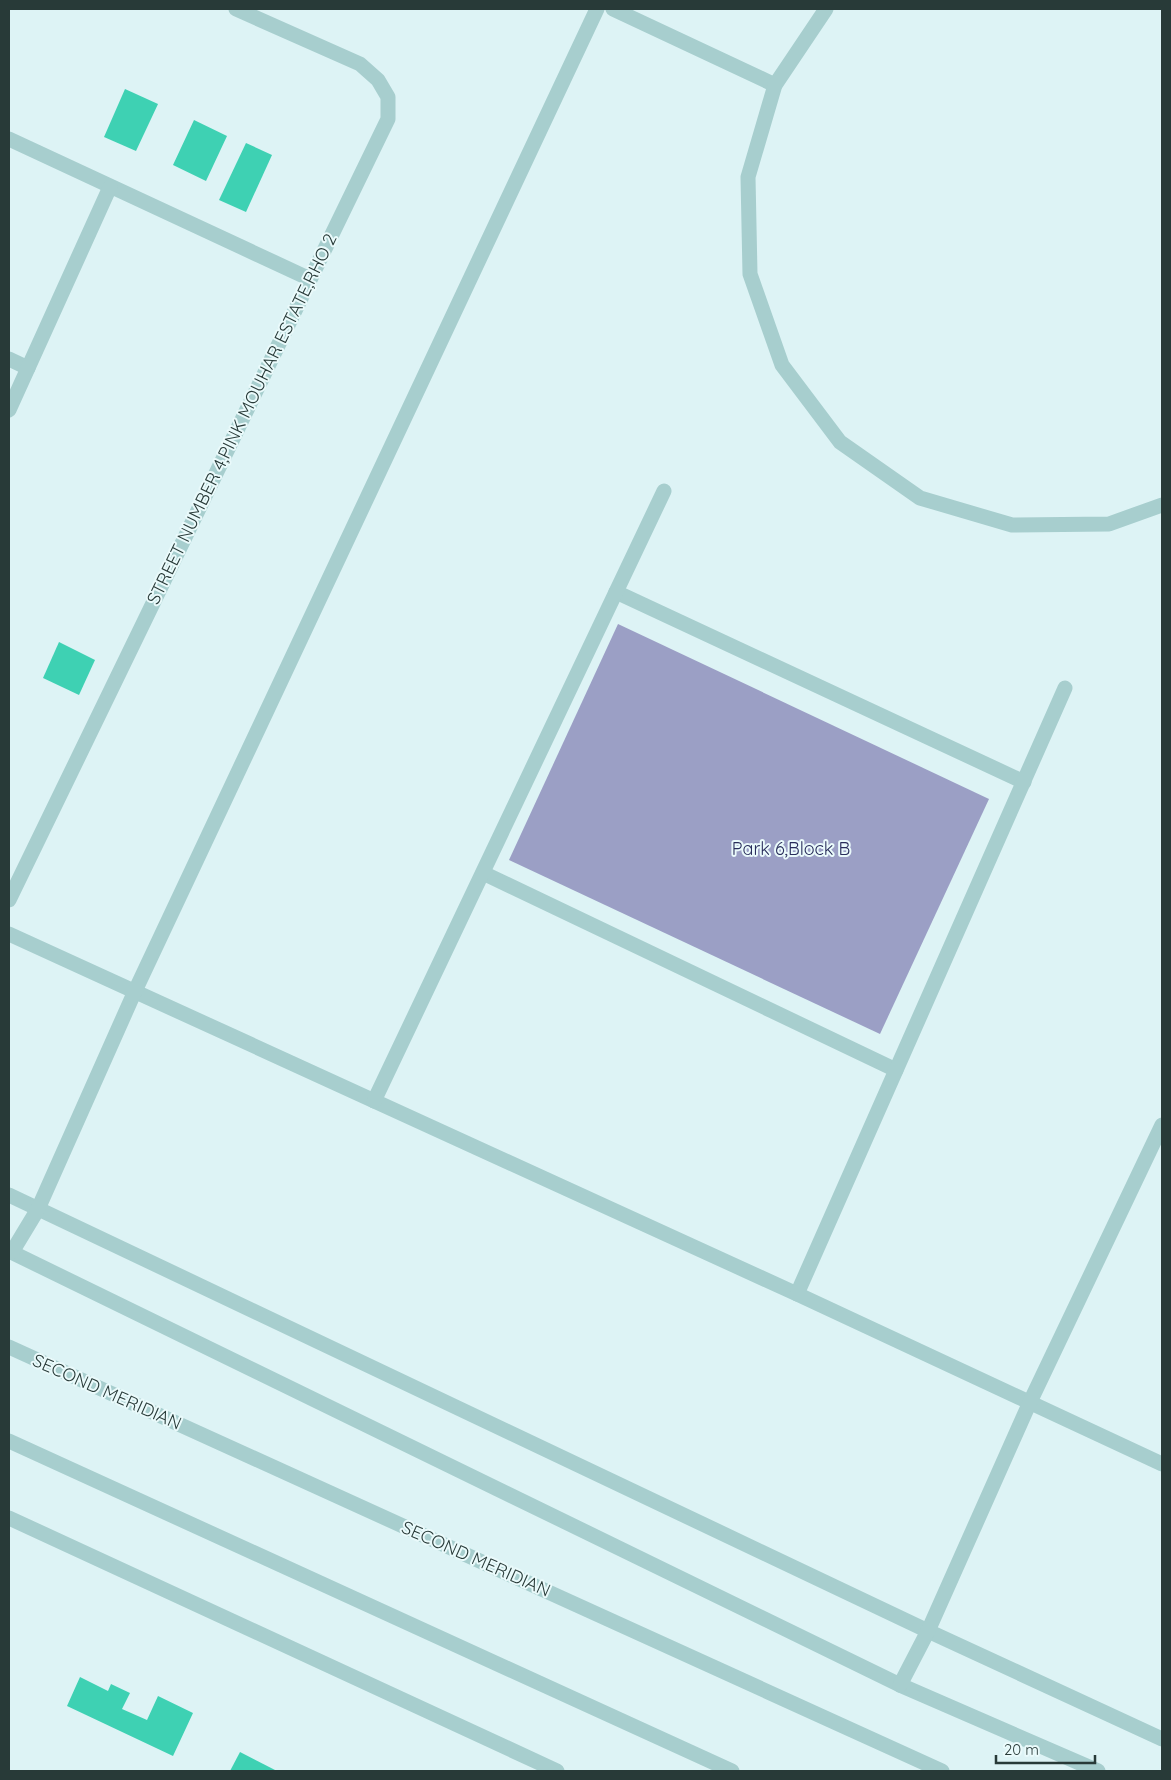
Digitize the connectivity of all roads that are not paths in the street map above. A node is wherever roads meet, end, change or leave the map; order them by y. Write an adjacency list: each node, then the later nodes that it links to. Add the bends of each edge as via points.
1 (236, 9): 8 (street, STREET NUMBER 4,PINK MOUHAR ESTATE,RHO 2, via 360,64 378,80 388,97 388,118)
2 (597, 9): 20 (street)
3 (613, 9): 5 (street)
4 (826, 9): 5 (street)
5 (775, 85): 13 (street, via 748,177 750,274 782,365 840,442 920,498 1012,525 1109,524)
6 (9, 139): 7 (street)
7 (110, 187): 8 (street); 10 (street)
8 (310, 279): 18 (street, STREET NUMBER 4,PINK MOUHAR ESTATE,RHO 2)
9 (9, 359): 10 (street)
10 (28, 368): 11 (street)
11 (9, 410)
12 (664, 491): 14 (street)
13 (1162, 505)
14 (616, 592): 16 (street); 17 (street)
15 (1065, 688): 16 (street)
16 (1024, 782): 21 (street)
17 (483, 873): 21 (street); 22 (street)
18 (9, 900)
19 (9, 934): 20 (street)
20 (135, 991): 22 (street); 25 (street)
21 (896, 1070): 27 (street)
22 (374, 1101): 27 (street)
23 (1162, 1125): 29 (street)
24 (9, 1195): 25 (street)
25 (38, 1209): 26 (street); 33 (street)
26 (10, 1252): 34 (street)
27 (797, 1294): 29 (street)
28 (9, 1348): 38 (street, SECOND MERIDIAN)
29 (1030, 1402): 31 (street); 33 (street)
30 (9, 1441): 37 (street)
31 (1162, 1464)
32 (9, 1518): 36 (street)
33 (928, 1631): 34 (street); 35 (street)
34 (900, 1686): 39 (street)
35 (1162, 1739)
36 (557, 1771)
37 (732, 1771)
38 (942, 1771)
39 (1098, 1771)

